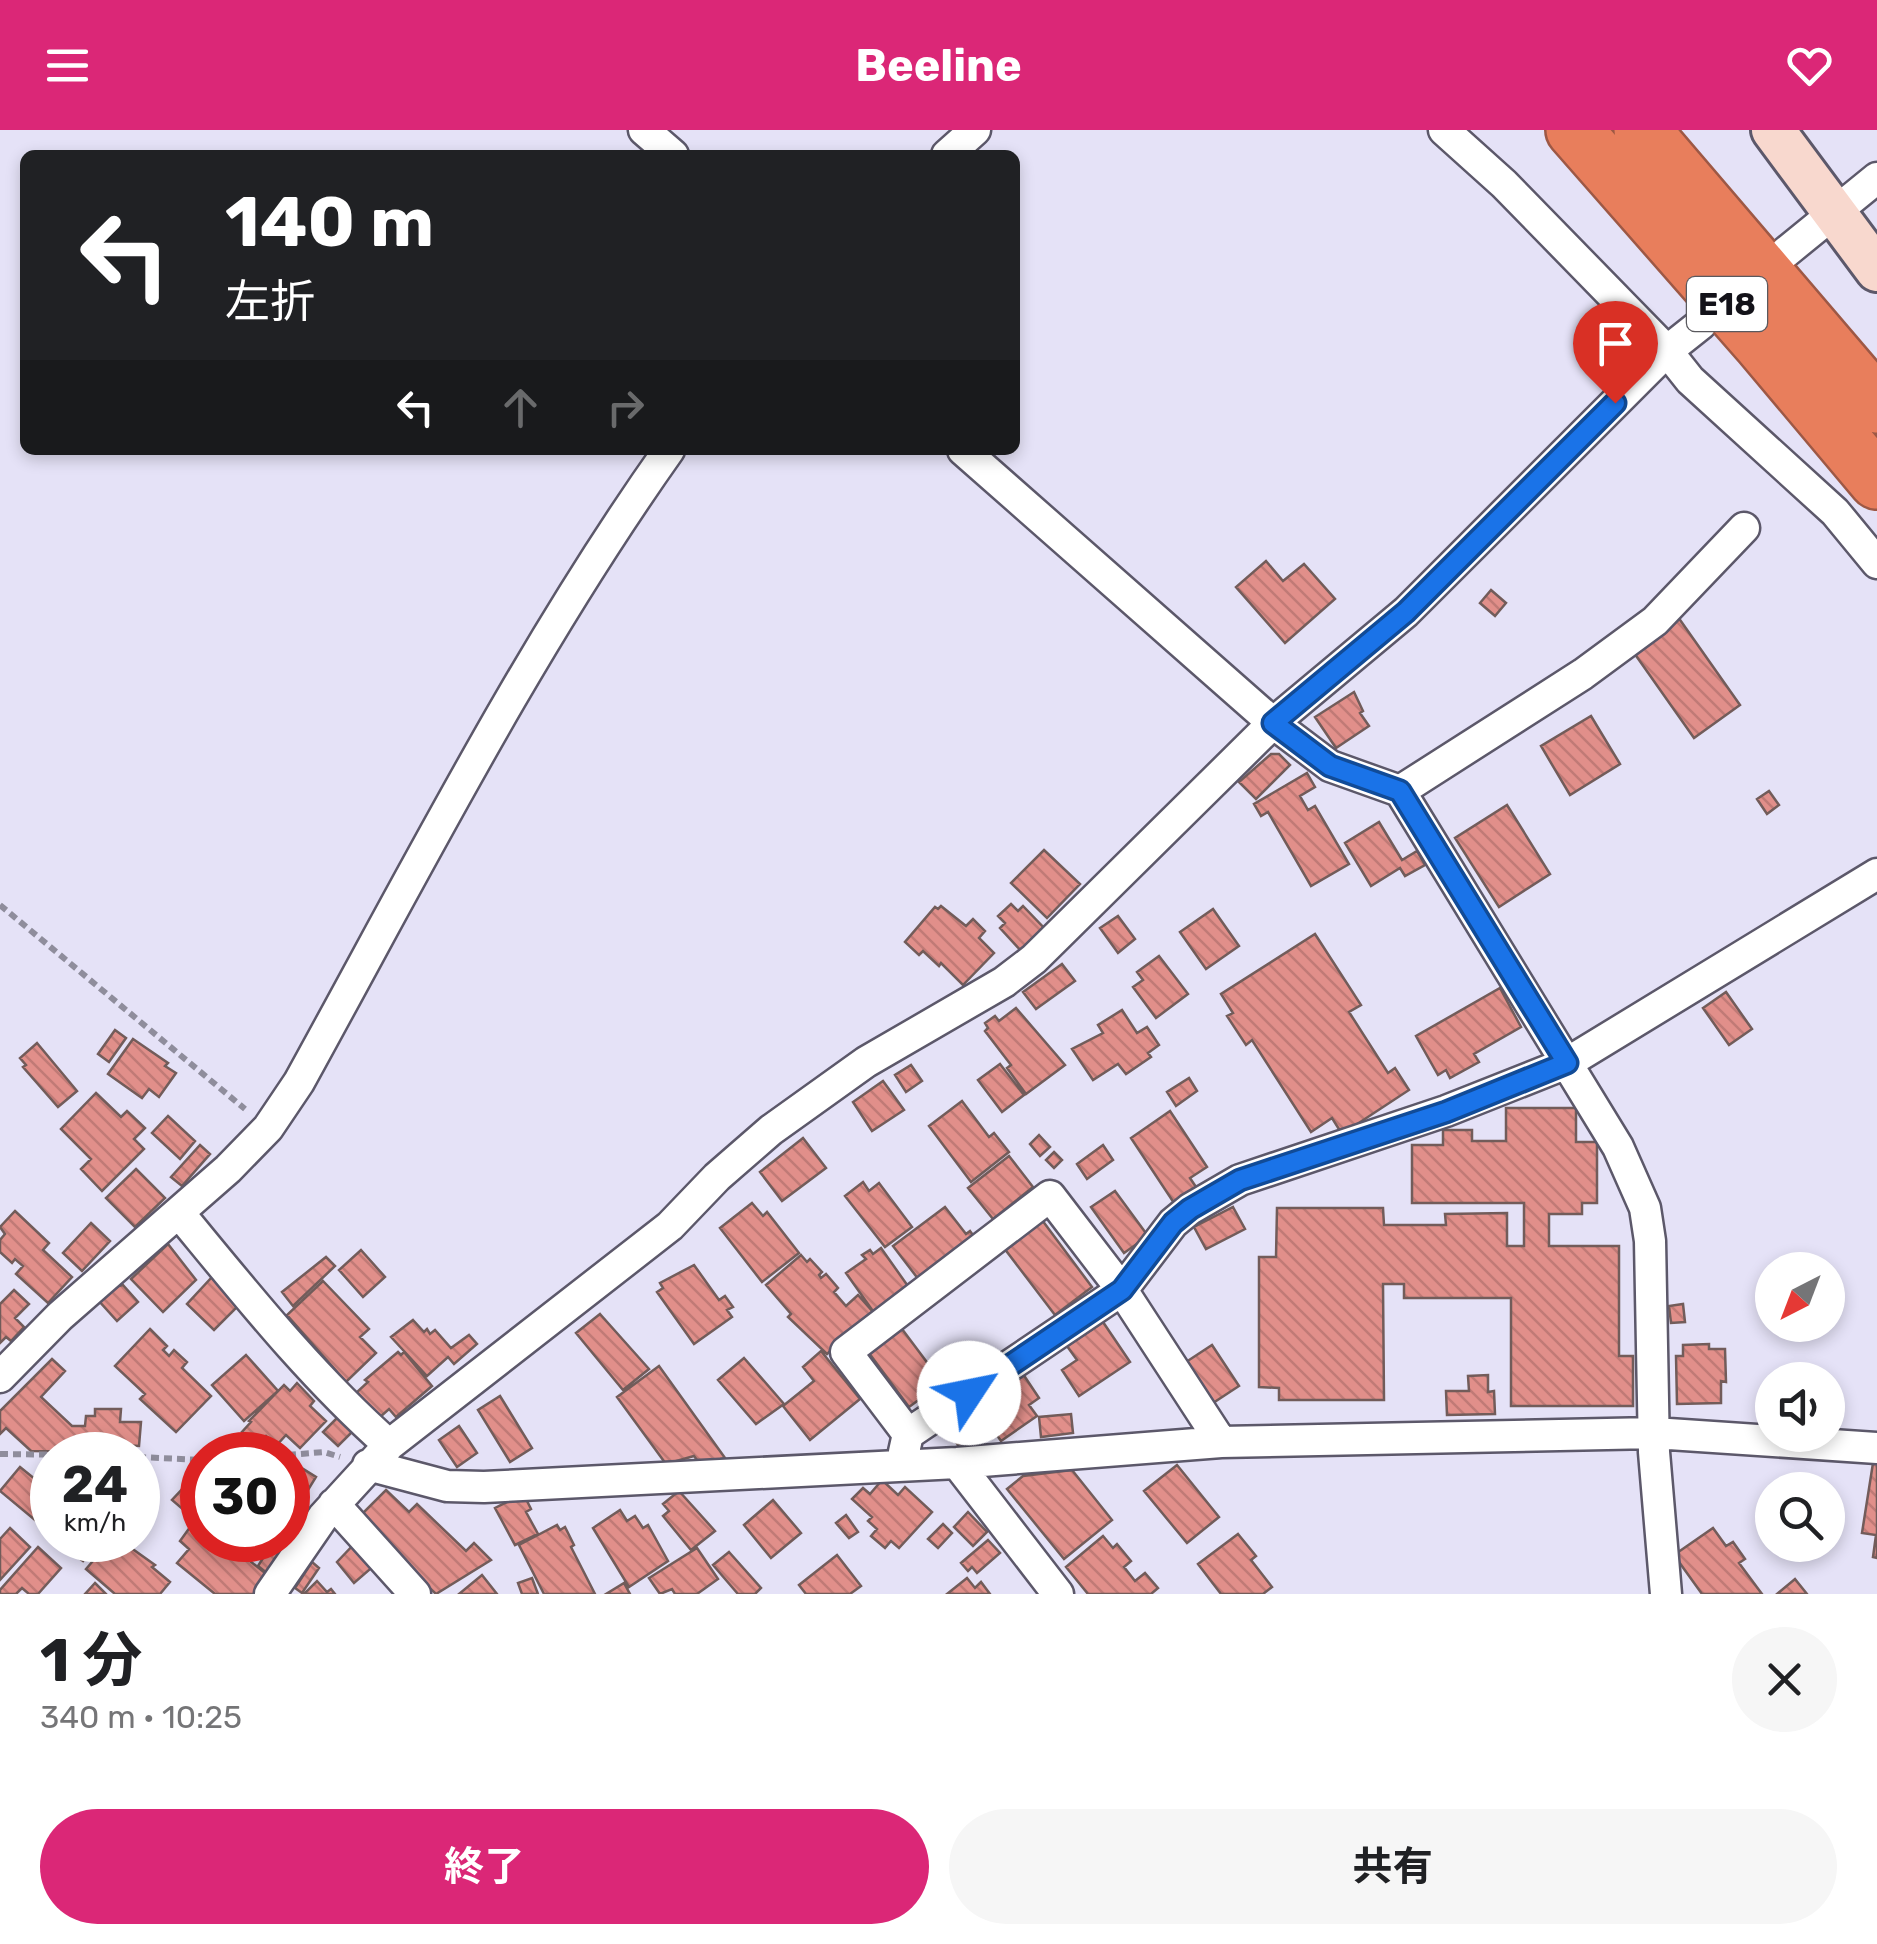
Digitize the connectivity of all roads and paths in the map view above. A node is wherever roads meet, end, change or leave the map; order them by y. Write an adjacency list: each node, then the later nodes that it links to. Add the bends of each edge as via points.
1 (644, 130): 7 (street)
2 (975, 130): 8 (street)
3 (1444, 130): 14 (street)
4 (1574, 130): 18 (highway, E18)
5 (1642, 130): 15 (highway, E18)
6 (1774, 130): 10 (street)
7 (667, 150)
8 (953, 150)
9 (1877, 178): 10 (street)
10 (1835, 211): 11 (street); 12 (street)
11 (1786, 252)
12 (1877, 270)
13 (1701, 324): 14 (street)
14 (1667, 351): 20 (street, via 1690,380 1835,512); 21 (street, via 1406,612)
15 (1877, 405)
16 (665, 455): 26 (street, via 542,644)
17 (969, 455): 21 (street)
18 (1877, 481)
19 (1744, 528): 22 (street, via 1654,620 1583,674)
20 (1877, 563)
21 (1273, 723): 22 (street, via 1330,766); 37 (street, via 1034,958 866,1062 772,1130 670,1226)
22 (1400, 791): 25 (street)
23 (1877, 874): 25 (street)
24 (0, 905): 26 (path)
25 (1567, 1063): 28 (street, via 1446,1112 1240,1180 1173,1223); 30 (street, via 1618,1147 1645,1208)
26 (268, 1128): 27 (street)
27 (180, 1213): 29 (street); 37 (street, via 348,1408)
28 (1122, 1290): 31 (street); 31 (street, via 1050,1196 846,1352); 32 (street)
29 (0, 1376)
30 (1654, 1433): 32 (street); 33 (street); 44 (street)
31 (908, 1434): 39 (street)
32 (1221, 1442): 38 (street)
33 (1877, 1448)
34 (310, 1453): 37 (path)
35 (0, 1454): 36 (path)
36 (30, 1454)
37 (378, 1455): 39 (street, via 447,1486 484,1488); 40 (street)
38 (957, 1463): 39 (street); 43 (street)
39 (901, 1465)
40 (334, 1504): 41 (street); 42 (street)
41 (270, 1594)
42 (415, 1594)
43 (1058, 1594)
44 (1666, 1594)

